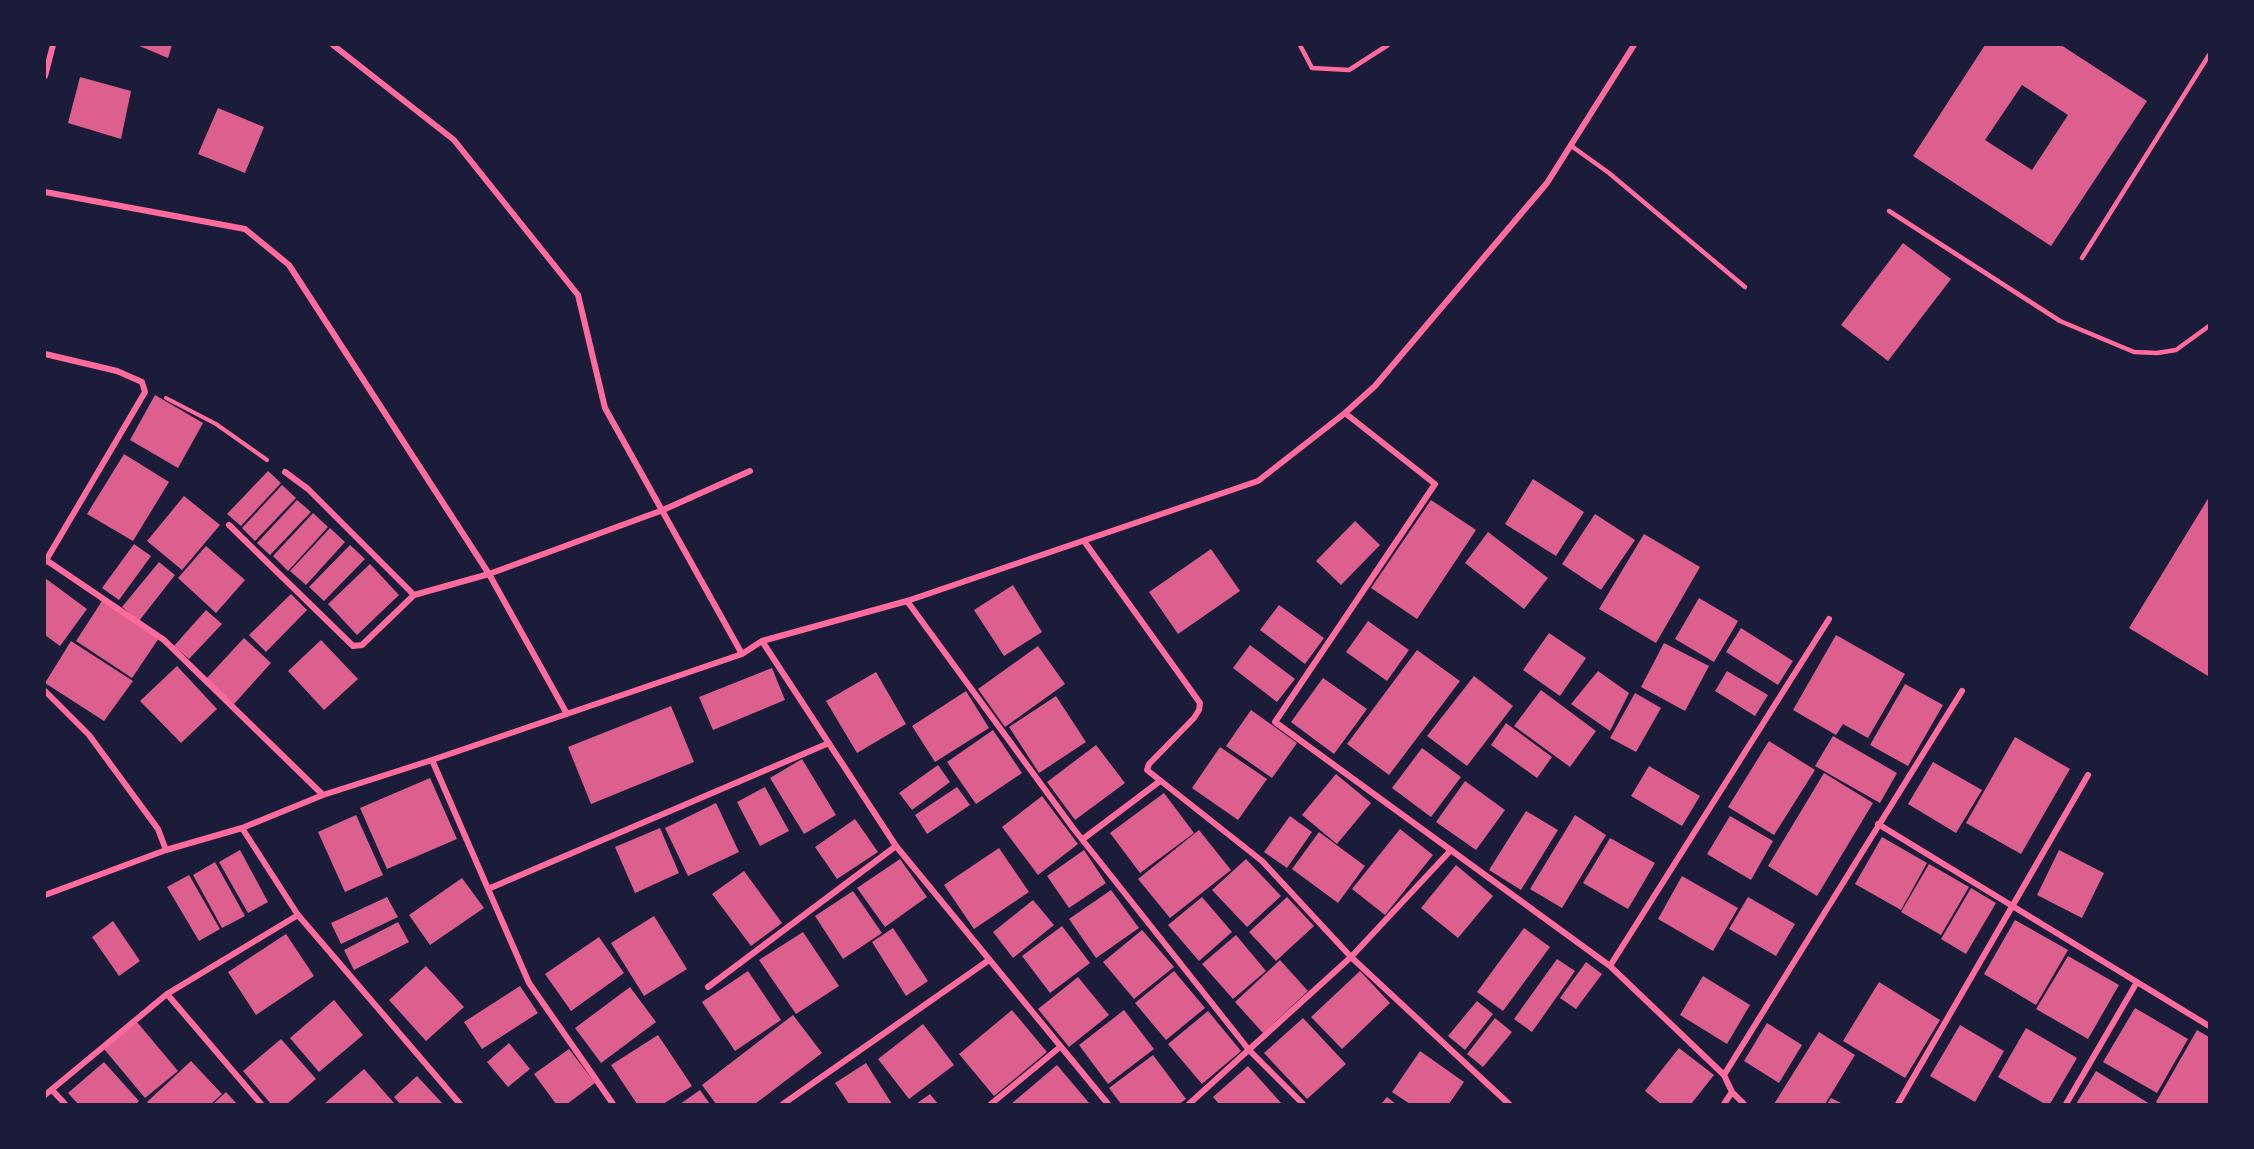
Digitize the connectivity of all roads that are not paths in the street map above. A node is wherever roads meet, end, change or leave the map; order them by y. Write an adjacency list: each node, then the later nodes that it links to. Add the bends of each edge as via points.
1 (53, 45): 7 (street)
2 (333, 45): 18 (street, via 454,140 578,295 604,408)
3 (1300, 45): 4 (lane, via 1312,68 1349,70)
4 (1388, 45)
5 (1634, 45): 8 (street)
6 (2209, 55): 11 (lane)
7 (45, 76)
8 (1570, 145): 12 (lane); 15 (street, via 1547,183 1375,386)
9 (45, 192): 22 (street, via 245,229 289,265)
10 (1889, 211): 13 (lane, via 2060,321 2134,352 2176,350)
11 (2082, 258)
12 (1744, 287)
13 (2209, 326)
14 (45, 354): 21 (street, via 117,371 142,382 144,387 142,400)
15 (1345, 413): 20 (street, via 1258,481); 41 (street, via 1435,484 1275,722)
16 (750, 471): 18 (street)
17 (285, 472): 23 (street, via 308,489)
18 (663, 510): 22 (street); 27 (street)
19 (230, 525): 23 (street, via 352,646 362,645)
20 (1084, 541): 24 (street); 34 (street, via 1200,703 1194,718 1147,766)
21 (45, 561): 35 (street, via 164,640)
22 (489, 574): 23 (street); 30 (street)
23 (414, 595)
24 (907, 601): 26 (street); 38 (street)
25 (1829, 620): 48 (street)
26 (762, 641): 27 (street); 31 (street)
27 (742, 654): 30 (street)
28 (45, 691): 40 (street, via 89,735 158,829)
29 (1962, 692): 36 (street)
30 (567, 714): 32 (street)
31 (829, 743): 39 (street); 42 (street)
32 (432, 760): 35 (street); 42 (street)
33 (2088, 775): 44 (street)
34 (1160, 781): 38 (street); 46 (street, via 1262,861)
35 (322, 795): 37 (street)
36 (1878, 824): 44 (street); 55 (street)
37 (242, 828): 40 (street); 45 (street)
38 (1083, 839): 54 (street)
39 (896, 846): 47 (street); 50 (street)
40 (166, 850): 43 (street)
41 (1451, 850): 46 (street); 48 (street)
42 (488, 889): 62 (street, via 529,983)
43 (45, 895)
44 (2012, 906): 49 (street); 71 (street)
45 (298, 915): 51 (street); 61 (street)
46 (1351, 957): 54 (street); 68 (street)
47 (989, 960): 53 (street); 63 (street)
48 (1610, 966): 55 (street)
49 (2137, 982): 52 (street); 72 (street)
50 (708, 987)
51 (167, 994): 56 (street); 60 (street)
52 (2209, 1026)
53 (1060, 1047): 64 (street); 65 (street)
54 (1249, 1050): 66 (street); 67 (street)
55 (1724, 1075): 57 (street)
56 (52, 1090): 58 (street); 59 (street)
57 (1732, 1092): 69 (street); 70 (street)
58 (45, 1095)
59 (65, 1104)
60 (261, 1104)
61 (460, 1104)
62 (613, 1104)
63 (783, 1104)
64 (991, 1104)
65 (1108, 1104)
66 (1190, 1104)
67 (1303, 1104)
68 (1509, 1104)
69 (1725, 1104)
70 (1744, 1104)
71 (1898, 1104)
72 (2066, 1104)

